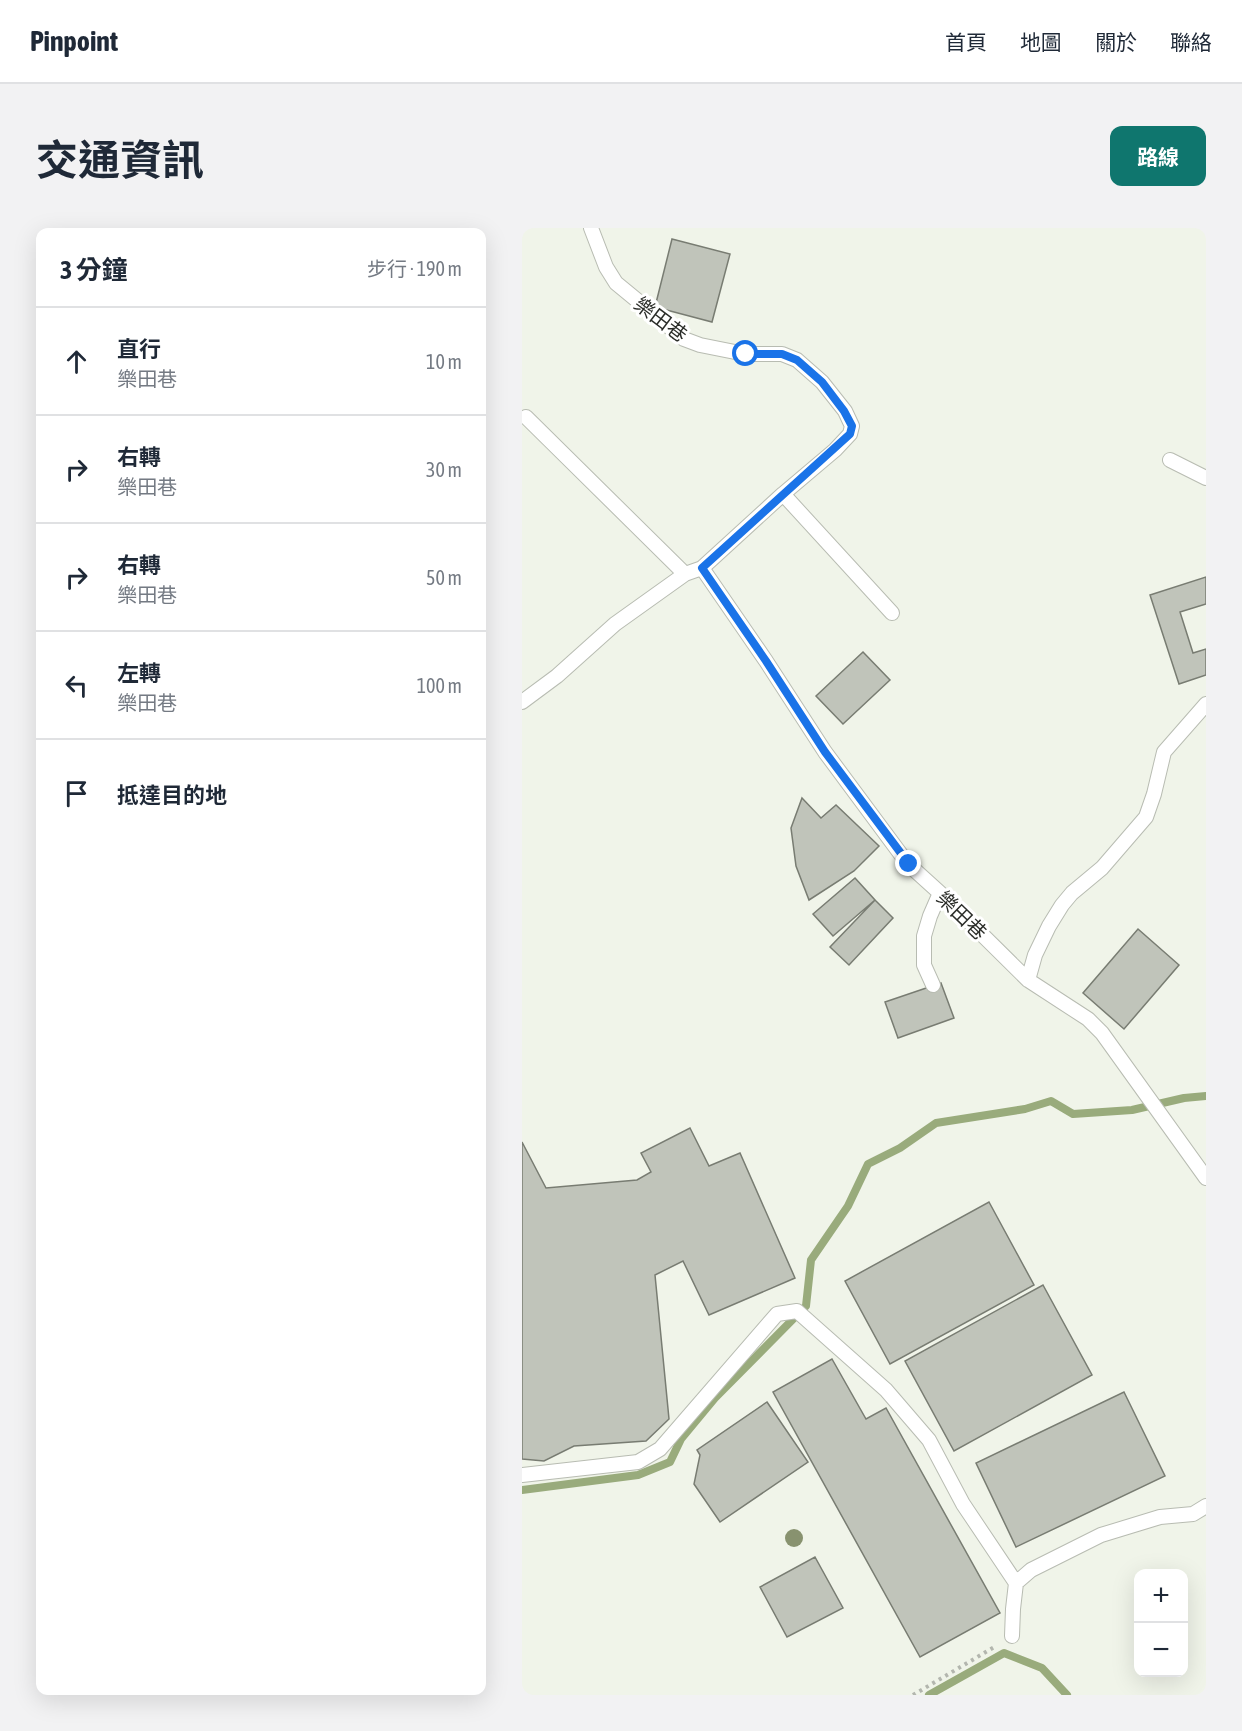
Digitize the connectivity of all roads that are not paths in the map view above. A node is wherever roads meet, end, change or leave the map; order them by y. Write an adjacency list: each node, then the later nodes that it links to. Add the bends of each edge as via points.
1 (591, 228): 5 (lane, 樂田巷, via 616,283 684,339 734,352 782,354 797,360 822,382 844,411 852,426 850,434)
2 (526, 417): 7 (lane)
3 (1170, 460): 4 (lane)
4 (1206, 478)
5 (783, 494): 6 (lane, 樂田巷); 8 (lane)
6 (702, 568): 7 (lane, 樂田巷); 11 (lane, 樂田巷, via 832,761 909,864)
7 (685, 574): 9 (lane, 樂田巷, via 615,624)
8 (892, 613)
9 (522, 702)
10 (1206, 704): 12 (lane, via 1164,752 1146,817 1102,868 1062,905 1035,955)
11 (940, 893): 12 (lane, 樂田巷); 13 (lane, via 924,936 924,965)
12 (1028, 980): 14 (lane, 樂田巷, via 1088,1019 1102,1033)
13 (933, 985)
14 (1206, 1178)
15 (522, 1475): 17 (lane, via 638,1462 660,1449 777,1314 797,1311 886,1390 929,1440 963,1504)
16 (1206, 1506): 17 (lane, via 1193,1514 1160,1517 1101,1535 1031,1570)
17 (1016, 1583): 18 (lane)
18 (1012, 1636)

